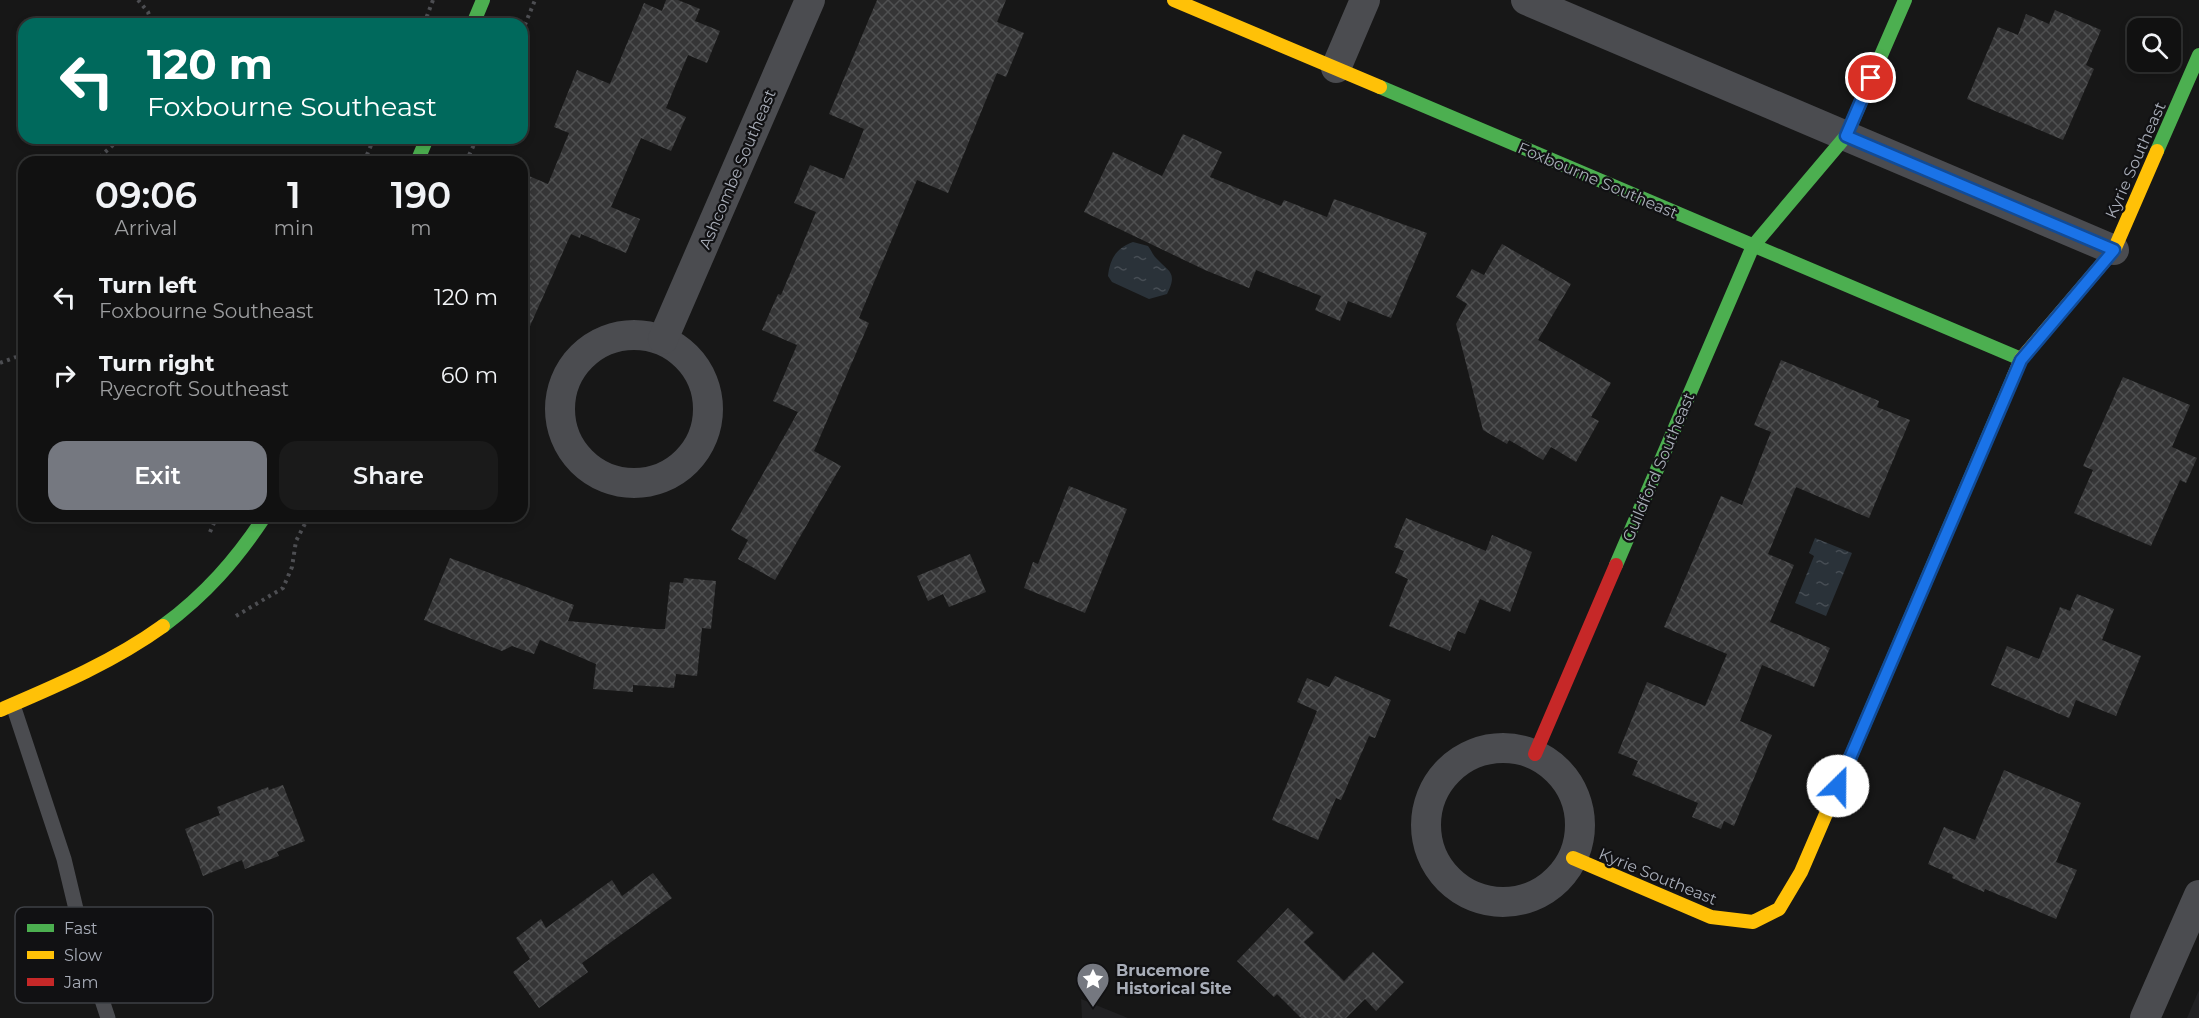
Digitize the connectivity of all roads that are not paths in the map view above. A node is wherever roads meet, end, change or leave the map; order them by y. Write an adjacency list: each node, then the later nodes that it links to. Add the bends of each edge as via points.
1 (483, 0): 7 (street)
2 (810, 0): 13 (street, Ashcombe Southeast)
3 (1174, 0): 9 (street, Foxbourne Southeast)
4 (1365, 0): 9 (street)
5 (1526, 0): 10 (street)
6 (1905, 0): 10 (street, Guildford Southeast)
7 (476, 18)
8 (2199, 56): 12 (street, Kyrie Southeast)
9 (1336, 68): 11 (street, Foxbourne Southeast)
10 (1846, 136): 11 (street, Guildford Southeast); 12 (street)
11 (1753, 246): 14 (street, Foxbourne Southeast); 17 (street, Guildford Southeast)
12 (2114, 250): 14 (street, Kyrie Southeast)
13 (663, 339): 13 (street, via 630,333 600,341 573,364 559,400 563,434 578,460 611,481 644,484 673,474 699,448 710,416 706,386 690,357)
14 (2021, 360): 18 (street, Kyrie Southeast, via 1801,872 1779,909 1753,922 1712,917)
15 (262, 522): 16 (street, via 220,578 188,609 141,644 66,683)
16 (6, 707): 20 (lane, via 64,859)
17 (1535, 754): 18 (street, via 1560,772 1576,798 1581,829); 18 (street, via 1503,747 1471,754 1444,774 1428,803 1426,836 1437,867 1460,891 1491,902 1524,900 1553,885)
18 (1573, 858)
19 (2199, 895): 21 (street)
20 (76, 907)
21 (2192, 927): 24 (street)
22 (103, 1003): 23 (lane)
23 (108, 1018)
24 (2145, 1018)

